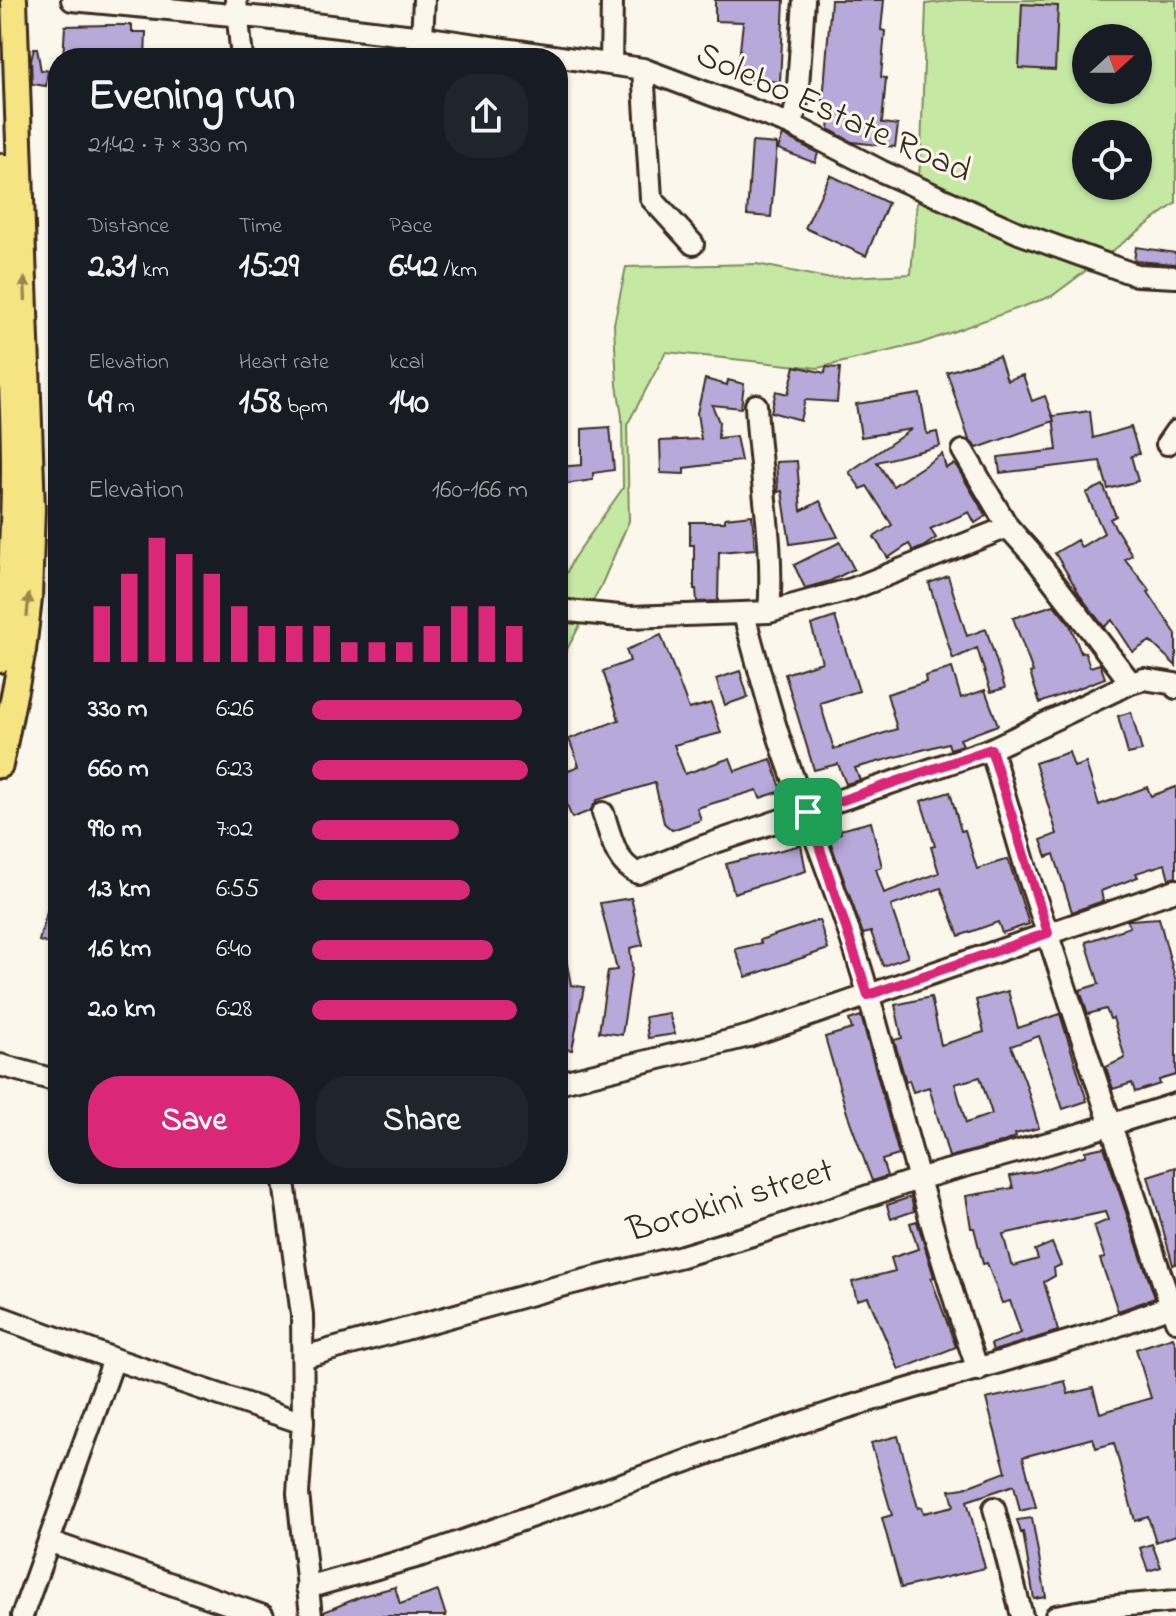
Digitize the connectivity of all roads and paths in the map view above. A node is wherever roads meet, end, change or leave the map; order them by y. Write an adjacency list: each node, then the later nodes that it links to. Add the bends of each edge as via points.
1 (14, 0): 8 (main road)
2 (72, 0): 6 (street, Solebo Estate Road)
3 (424, 0): 7 (street)
4 (612, 0): 12 (street)
5 (804, 0): 14 (street)
6 (236, 8): 7 (street, Solebo Estate Road); 9 (street)
7 (422, 37): 10 (street, Solebo Estate Road)
8 (8, 45): 29 (main road, one-way to 8, via 23,650 32,509)
9 (241, 48)
10 (445, 48)
11 (568, 60): 12 (street, Solebo Estate Road)
12 (611, 64): 13 (street, Solebo Estate Road)
13 (643, 69): 14 (street, Solebo Estate Road); 16 (street, via 651,198)
14 (792, 125): 17 (street, Solebo Estate Road, via 1019,233 1136,275)
15 (0, 166): 20 (main road, via 14,448)
16 (693, 244)
17 (1176, 277)
18 (756, 405): 23 (street, via 772,577)
19 (963, 451): 21 (street)
20 (7, 503): 25 (main road, via 8,612)
21 (1008, 527): 23 (street, via 852,589); 26 (street)
22 (568, 611): 24 (street, via 630,617)
23 (769, 612): 24 (street)
24 (744, 615): 30 (street)
25 (0, 660)
26 (1131, 683): 27 (street, via 1144,679); 28 (street)
27 (1176, 688)
28 (991, 749): 30 (street); 33 (street)
29 (0, 765)
30 (808, 812): 31 (street, via 638,873 619,859); 34 (street)
31 (603, 813)
32 (1176, 890): 33 (street)
33 (1048, 933): 34 (street); 39 (street)
34 (868, 995): 37 (street, via 716,1046); 40 (street)
35 (0, 1065): 36 (street)
36 (48, 1078)
37 (568, 1081)
38 (1176, 1104): 39 (street, Borokini street)
39 (1111, 1125): 40 (street, Borokini street); 42 (street)
40 (921, 1178): 44 (street, Borokini street, via 694,1252); 46 (street)
41 (284, 1184): 44 (street)
42 (1175, 1310): 46 (street)
43 (0, 1317): 45 (street)
44 (304, 1357): 47 (street)
45 (114, 1359): 47 (street); 49 (street)
46 (978, 1370): 50 (street, via 845,1408 423,1555)
47 (303, 1423): 50 (street, via 298,1494)
48 (994, 1508): 55 (street)
49 (51, 1542): 52 (street); 53 (street)
50 (307, 1588): 54 (street)
51 (1176, 1601): 56 (street)
52 (22, 1616)
53 (263, 1616)
54 (311, 1616)
55 (1022, 1616)
56 (1056, 1616)

